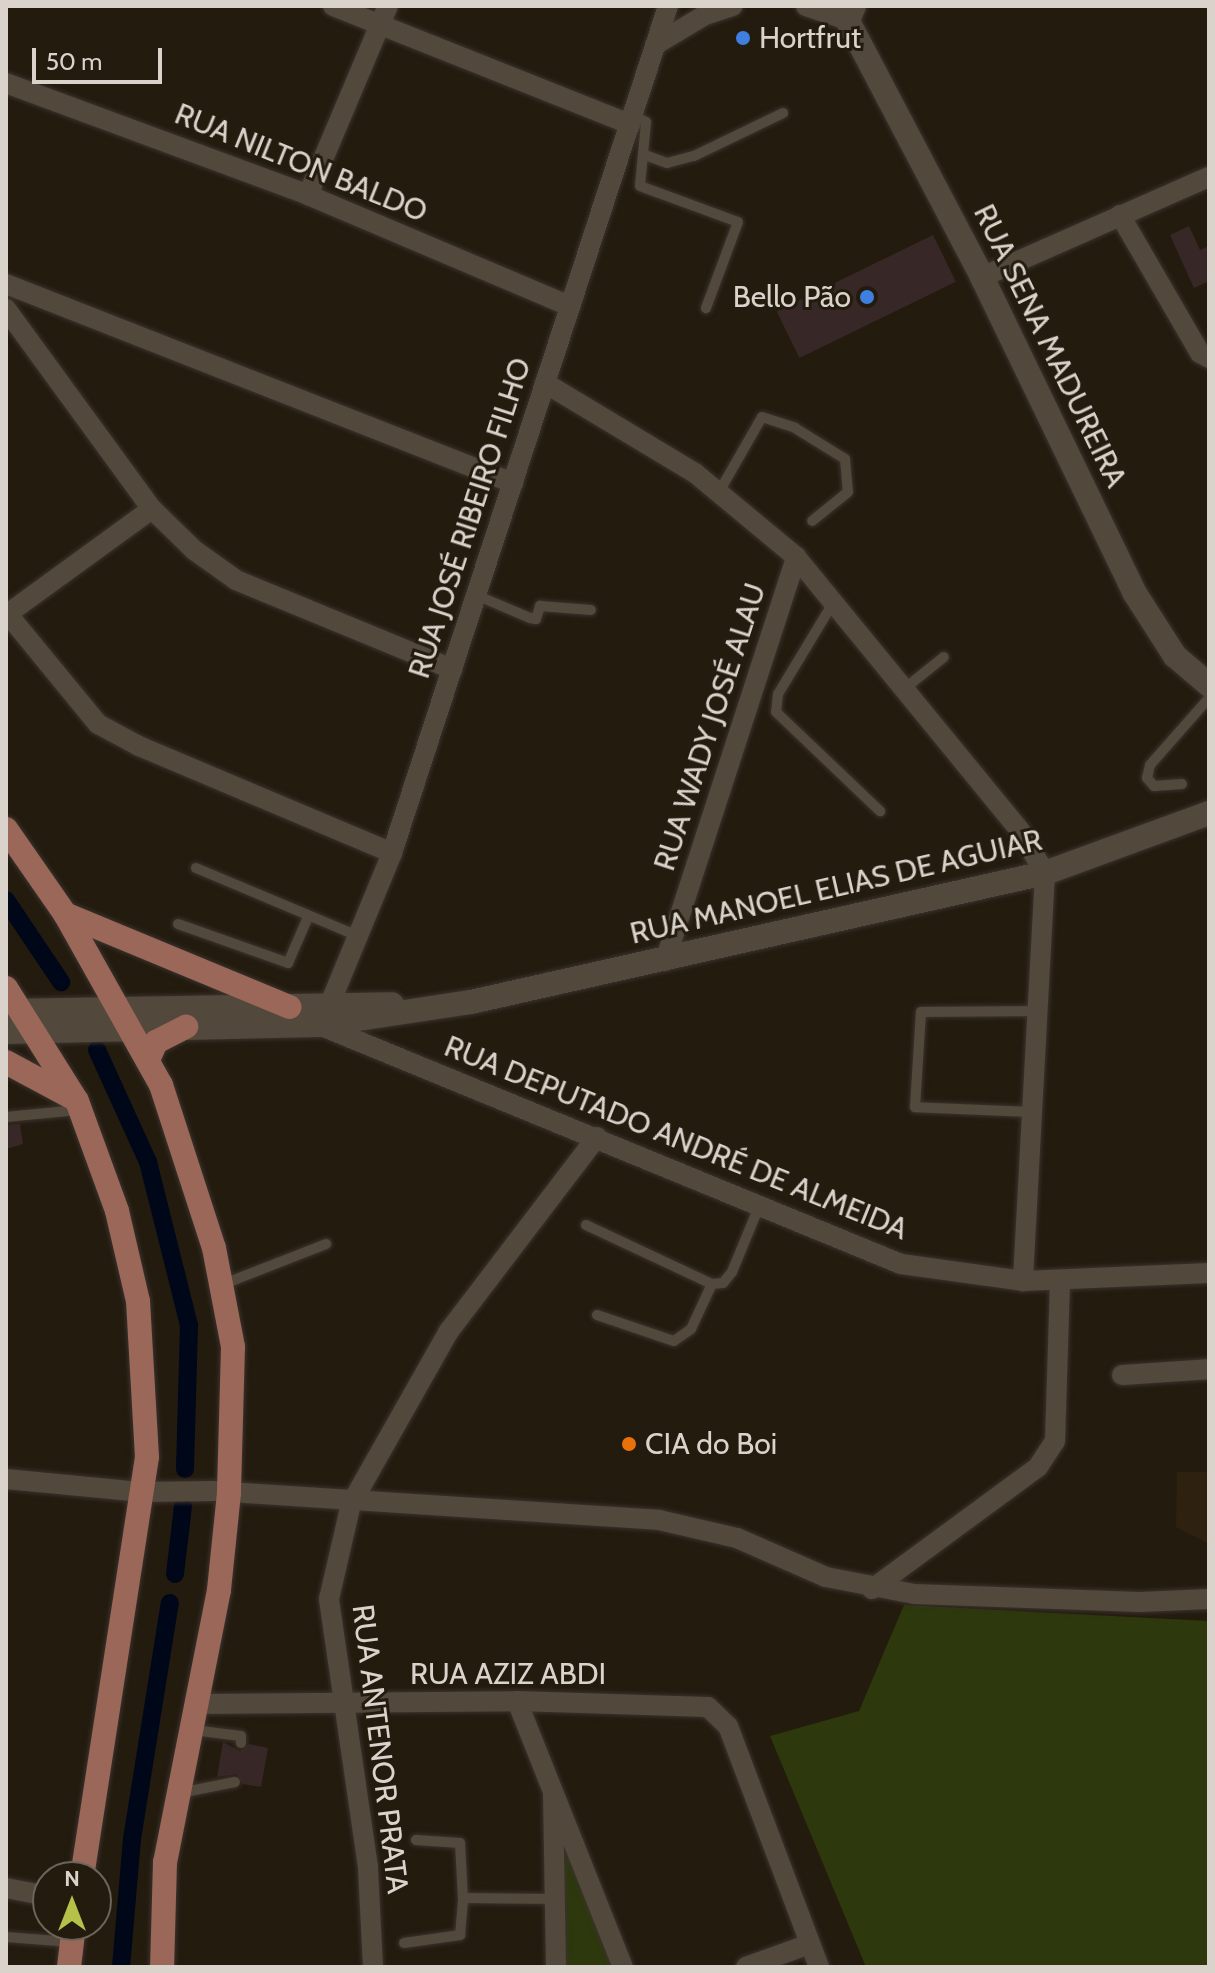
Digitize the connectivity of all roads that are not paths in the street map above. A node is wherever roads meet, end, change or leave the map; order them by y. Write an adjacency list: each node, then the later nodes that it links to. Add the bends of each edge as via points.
1 (333, 6): 6 (street)
2 (668, 6): 7 (street, RUA JOSÉ RIBEIRO FILHO)
3 (733, 6): 7 (street, via 705,15)
4 (806, 6): 5 (street)
5 (849, 11): 15 (main road, RUA SENA MADUREIRA)
6 (384, 15): 10 (street); 13 (street)
7 (655, 45): 10 (street, RUA JOSÉ RIBEIRO FILHO)
8 (6, 83): 13 (street, RUA NILTON BALDO)
9 (783, 113): 11 (lane, via 694,156 667,163)
10 (631, 119): 11 (lane, via 646,122); 17 (street, RUA JOSÉ RIBEIRO FILHO)
11 (645, 155): 18 (lane, via 640,186 738,222)
12 (1209, 177): 14 (street)
13 (308, 195): 17 (street, RUA NILTON BALDO)
14 (1120, 215): 15 (street); 20 (street, via 1200,353)
15 (982, 277): 33 (main road, RUA SENA MADUREIRA, via 1134,592 1175,656)
16 (6, 284): 22 (street)
17 (570, 306): 21 (street, RUA JOSÉ RIBEIRO FILHO)
18 (706, 308)
19 (6, 309): 24 (street)
20 (1209, 358)
21 (545, 383): 22 (street, RUA JOSÉ RIBEIRO FILHO); 23 (street)
22 (513, 483): 27 (street, RUA JOSÉ RIBEIRO FILHO)
23 (719, 492): 25 (lane, via 762,417 795,428 845,459 848,492); 26 (street)
24 (152, 509): 30 (street); 32 (street, via 194,550 236,580)
25 (812, 521)
26 (796, 557): 28 (street); 47 (street, RUA WADY JOSÉ ALAU)
27 (476, 595): 29 (lane, via 536,619 540,606); 32 (street, RUA JOSÉ RIBEIRO FILHO)
28 (833, 603): 34 (street); 37 (lane, via 778,694 776,712)
29 (591, 610)
30 (6, 614): 40 (street, via 98,724)
31 (944, 657): 34 (lane)
32 (452, 669): 40 (street, RUA JOSÉ RIBEIRO FILHO)
33 (1209, 685)
34 (904, 689): 42 (street, via 1020,831)
35 (1209, 698): 36 (lane, via 1150,765 1147,778 1154,786)
36 (1182, 784)
37 (880, 811)
38 (1209, 813): 42 (main road, RUA MANOEL ELIAS DE AGUIAR)
39 (6, 829): 43 (main road)
40 (392, 853): 46 (street, RUA JOSÉ RIBEIRO FILHO)
41 (196, 868): 44 (lane)
42 (1045, 873): 47 (main road, RUA MANOEL ELIAS DE AGUIAR); 50 (street)
43 (65, 914): 49 (main road); 53 (main road)
44 (308, 917): 45 (lane, via 288,963); 46 (lane)
45 (178, 924)
46 (358, 936): 52 (street, RUA JOSÉ RIBEIRO FILHO)
47 (665, 961): 52 (main road, RUA MANOEL ELIAS DE AGUIAR, via 471,1002)
48 (6, 988): 51 (main road)
49 (290, 1007): 52 (main road, RUA MANOEL ELIAS DE AGUIAR); 53 (main road, RUA MANOEL ELIAS DE AGUIAR)
50 (1037, 1011): 60 (street); 60 (lane, via 921,1012 915,1107)
51 (13, 1012): 53 (main road, RUA MANOEL ELIAS DE AGUIAR); 56 (main road)
52 (324, 1015): 54 (main road, RUA MANOEL ELIAS DE AGUIAR); 62 (street, RUA DEPUTADO ANDRÉ DE ALMEIDA)
53 (127, 1020): 54 (main road, RUA MANOEL ELIAS DE AGUIAR); 56 (main road, RUA MANOEL ELIAS DE AGUIAR); 57 (main road)
54 (186, 1027): 57 (main road, via 156,1042)
55 (6, 1032): 56 (main road, RUA MANOEL ELIAS DE AGUIAR)
56 (35, 1033): 59 (main road)
57 (148, 1060): 70 (main road, via 188,1159)
58 (6, 1062): 59 (main road)
59 (79, 1105): 61 (lane); 75 (main road, via 117,1211 138,1301 147,1457)
60 (1032, 1112): 67 (street)
61 (6, 1117)
62 (597, 1137): 63 (street, RUA DEPUTADO ANDRÉ DE ALMEIDA); 77 (street, RUA ANTENOR PRATA, via 449,1331)
63 (758, 1209): 67 (street, RUA DEPUTADO ANDRÉ DE ALMEIDA, via 901,1264); 69 (lane, via 732,1272 723,1283)
64 (586, 1225): 69 (lane)
65 (326, 1244): 70 (lane)
66 (1209, 1273): 68 (street, RUA DEPUTADO ANDRÉ DE ALMEIDA)
67 (1023, 1281): 68 (street, RUA DEPUTADO ANDRÉ DE ALMEIDA)
68 (1060, 1281): 78 (street, via 1055,1441 1038,1467)
69 (712, 1284): 71 (lane, via 691,1329 674,1341)
70 (221, 1285): 76 (main road, via 233,1347)
71 (597, 1315)
72 (1209, 1369): 73 (street)
73 (1122, 1375)
74 (6, 1479): 75 (street)
75 (154, 1492): 76 (street); 89 (main road)
76 (229, 1493): 77 (street); 81 (main road)
77 (351, 1504): 78 (street, via 696,1526 826,1577); 82 (street, RUA ANTENOR PRATA, via 329,1599)
78 (872, 1589): 79 (street, via 1140,1602)
79 (1209, 1599)
80 (517, 1701): 82 (street, RUA AZIZ ABDI); 85 (street); 98 (street, RUA AZIZ ABDI, via 694,1705 719,1713)
81 (199, 1704): 82 (street, RUA AZIZ ABDI); 83 (main road)
82 (345, 1705): 101 (street, RUA ANTENOR PRATA, via 368,1867)
83 (193, 1730): 84 (lane, via 241,1736); 87 (main road)
84 (241, 1743)
85 (553, 1780): 93 (street); 103 (street)
86 (235, 1782): 87 (lane)
87 (180, 1793): 100 (main road, via 165,1862)
88 (416, 1840): 92 (lane, via 460,1843)
89 (85, 1861)
90 (6, 1888): 91 (street)
91 (32, 1893)
92 (463, 1898): 93 (lane); 97 (lane, via 460,1935)
93 (555, 1899): 102 (street)
94 (32, 1936): 95 (lane)
95 (6, 1937)
96 (71, 1941): 99 (main road)
97 (404, 1943)
98 (810, 1944): 104 (street); 105 (street)
99 (69, 1967)
100 (162, 1967)
101 (373, 1967)
102 (556, 1967)
103 (623, 1967)
104 (746, 1967)
105 (819, 1967)

